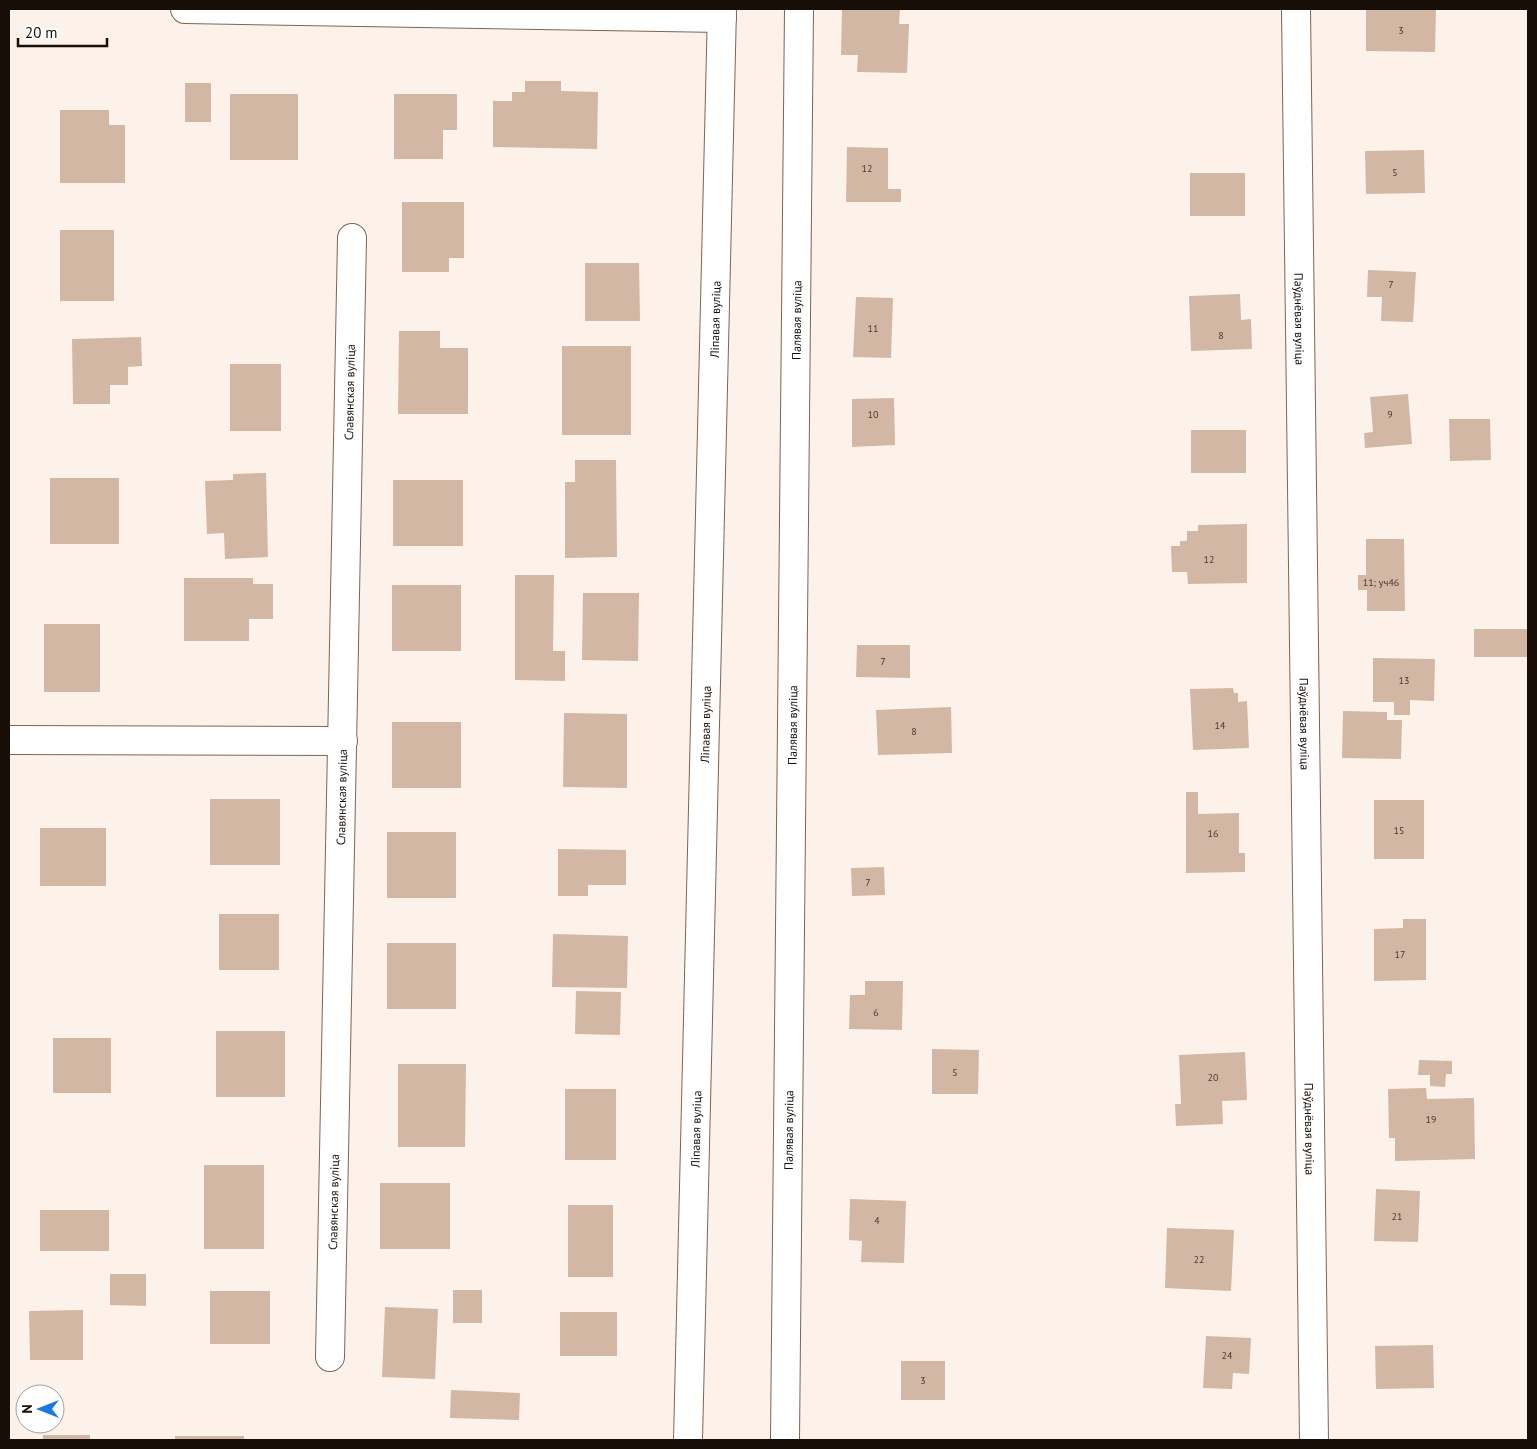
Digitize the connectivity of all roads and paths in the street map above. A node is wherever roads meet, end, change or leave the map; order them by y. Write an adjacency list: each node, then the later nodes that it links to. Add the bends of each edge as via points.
1 (185, 9): 4 (street)
2 (799, 9): 10 (street, Палявая вуліца)
3 (1296, 9): 11 (street, Паўднёвая вуліца)
4 (722, 13): 9 (street, Ліпавая вуліца)
5 (352, 238): 7 (street, Славянская вуліца)
6 (9, 740): 7 (street)
7 (343, 741): 8 (street, Славянская вуліца)
8 (330, 1357)
9 (688, 1440)
10 (785, 1440)
11 (1314, 1440)

